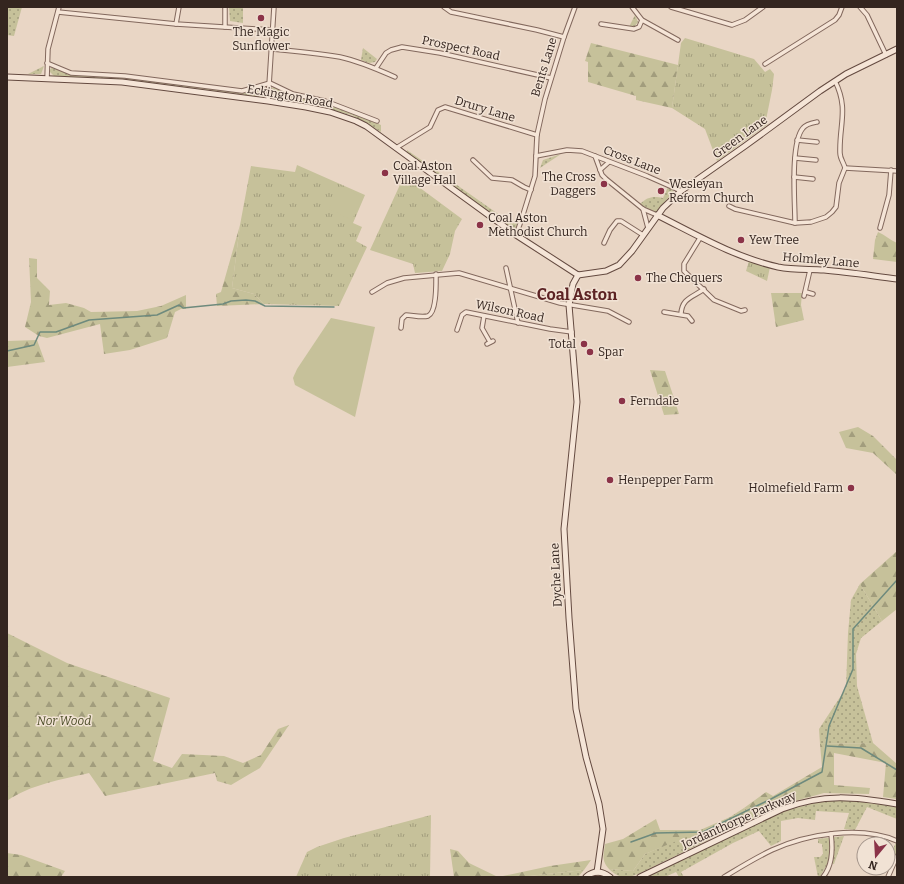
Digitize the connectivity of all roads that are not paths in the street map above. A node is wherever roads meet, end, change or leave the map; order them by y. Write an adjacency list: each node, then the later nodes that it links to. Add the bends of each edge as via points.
1 (59, 7): 12 (street)
2 (178, 7): 14 (street)
3 (226, 7): 16 (street)
4 (274, 7): 17 (street)
5 (444, 7): 18 (street, via 451,12)
6 (576, 7): 18 (street, Bents Lane)
7 (632, 7): 13 (street)
8 (671, 7): 9 (street, via 732,25 745,20)
9 (763, 7)
10 (842, 7): 24 (street, via 835,20)
11 (860, 7): 22 (street, via 867,15)
12 (58, 12): 14 (street); 23 (street, via 48,49)
13 (642, 20): 15 (street, via 639,27 634,29); 19 (street)
14 (176, 24): 16 (street)
15 (601, 24)
16 (225, 27): 17 (street)
17 (273, 30): 20 (street)
18 (564, 37): 29 (street, Bents Lane)
19 (678, 40)
20 (272, 49): 25 (street, via 316,53); 31 (street)
21 (897, 49): 22 (main road, Green Lane)
22 (886, 55): 30 (main road, Green Lane)
23 (48, 64): 28 (street); 31 (street, Eckington Road, via 71,73 125,76 242,91)
24 (765, 64)
25 (376, 68): 27 (street); 29 (street, Prospect Road, via 386,53 402,47 433,51)
26 (7, 77): 28 (main road, Eckington Road)
27 (395, 77)
28 (47, 78): 32 (main road, Eckington Road, via 122,82)
29 (551, 78): 35 (street, Bents Lane)
30 (835, 80): 45 (street, via 844,109 840,156); 52 (main road, Green Lane)
31 (270, 83): 32 (street); 33 (street, Eckington Road, via 293,94 325,101)
32 (268, 101): 38 (main road, Eckington Road, via 344,116 366,126)
33 (377, 120)
34 (817, 122): 36 (street, via 803,127)
35 (537, 135): 38 (street, Drury Lane, via 444,107 438,110 428,129); 39 (street, Bents Lane)
36 (797, 140): 37 (street); 41 (street)
37 (817, 142)
38 (396, 148): 59 (main road, Eckington Road)
39 (536, 156): 40 (street, Cross Lane, via 574,150); 51 (street, Bents Lane, via 536,170)
40 (594, 156): 44 (street, Cross Lane); 46 (street)
41 (795, 158): 43 (street); 49 (street)
42 (473, 160): 51 (street, via 492,178 512,180)
43 (816, 160)
44 (609, 162): 46 (street); 52 (street, Cross Lane)
45 (845, 168): 47 (street); 56 (street, via 838,183 834,210 818,219)
46 (600, 170): 54 (street, via 610,183)
47 (891, 170): 48 (street); 58 (street, via 889,195)
48 (897, 171)
49 (794, 177): 50 (street); 56 (street)
50 (814, 179)
51 (531, 190): 59 (street, Bents Lane)
52 (682, 191): 55 (main road, Green Lane, via 668,202)
53 (729, 206): 56 (street, via 735,210)
54 (643, 209): 55 (street); 57 (street)
55 (658, 215): 57 (main road, Green Lane); 61 (main road, Holmley Lane)
56 (795, 223)
57 (648, 228): 60 (main road, Green Lane)
58 (880, 228)
59 (516, 235): 66 (main road, Eckington Road)
60 (643, 235): 62 (street, via 617,221); 66 (main road, Green Lane, via 616,267)
61 (700, 238): 64 (main road, Holmley Lane, via 734,254 760,262); 69 (street, via 683,267 686,274)
62 (604, 243)
63 (506, 268): 68 (street)
64 (810, 270): 67 (main road, Holmley Lane); 71 (street)
65 (436, 274): 68 (street, via 459,273); 70 (street, via 396,280); 84 (street, via 432,312 424,316 406,315 402,319)
66 (578, 275): 75 (main road, Dyche Lane, via 570,294)
67 (897, 279)
68 (510, 287): 75 (street); 83 (street)
69 (704, 289): 76 (street, via 714,300); 79 (street, via 685,301 681,307)
70 (372, 292)
71 (806, 292): 72 (street); 73 (street)
72 (813, 294)
73 (804, 296)
74 (735, 302): 76 (street)
75 (570, 305): 82 (street, via 600,308); 86 (main road, Dyche Lane)
76 (732, 308): 77 (street)
77 (745, 310)
78 (664, 312): 79 (street)
79 (681, 314): 81 (street, via 688,316)
80 (484, 316): 83 (street, Wilson Road); 85 (street, Wilson Road, via 464,312); 87 (street, via 482,328)
81 (692, 321)
82 (629, 322)
83 (518, 323): 86 (street, Wilson Road)
84 (401, 328)
85 (457, 330)
86 (572, 332): 92 (main road, Dyche Lane, via 577,402 564,529 576,709 603,829)
87 (490, 342)
88 (897, 804): 96 (main road, Jordanthorpe Parkway, via 842,797 807,801 782,809)
89 (831, 834): 90 (street, via 869,834); 93 (street, via 771,850); 99 (street, via 832,856)
90 (897, 841)
91 (897, 856): 100 (street)
92 (597, 872): 94 (main road); 95 (main road)
93 (731, 873): 97 (street); 98 (street)
94 (586, 877)
95 (610, 877)
96 (640, 877)
97 (724, 877)
98 (732, 877)
99 (823, 877)
100 (888, 877)

